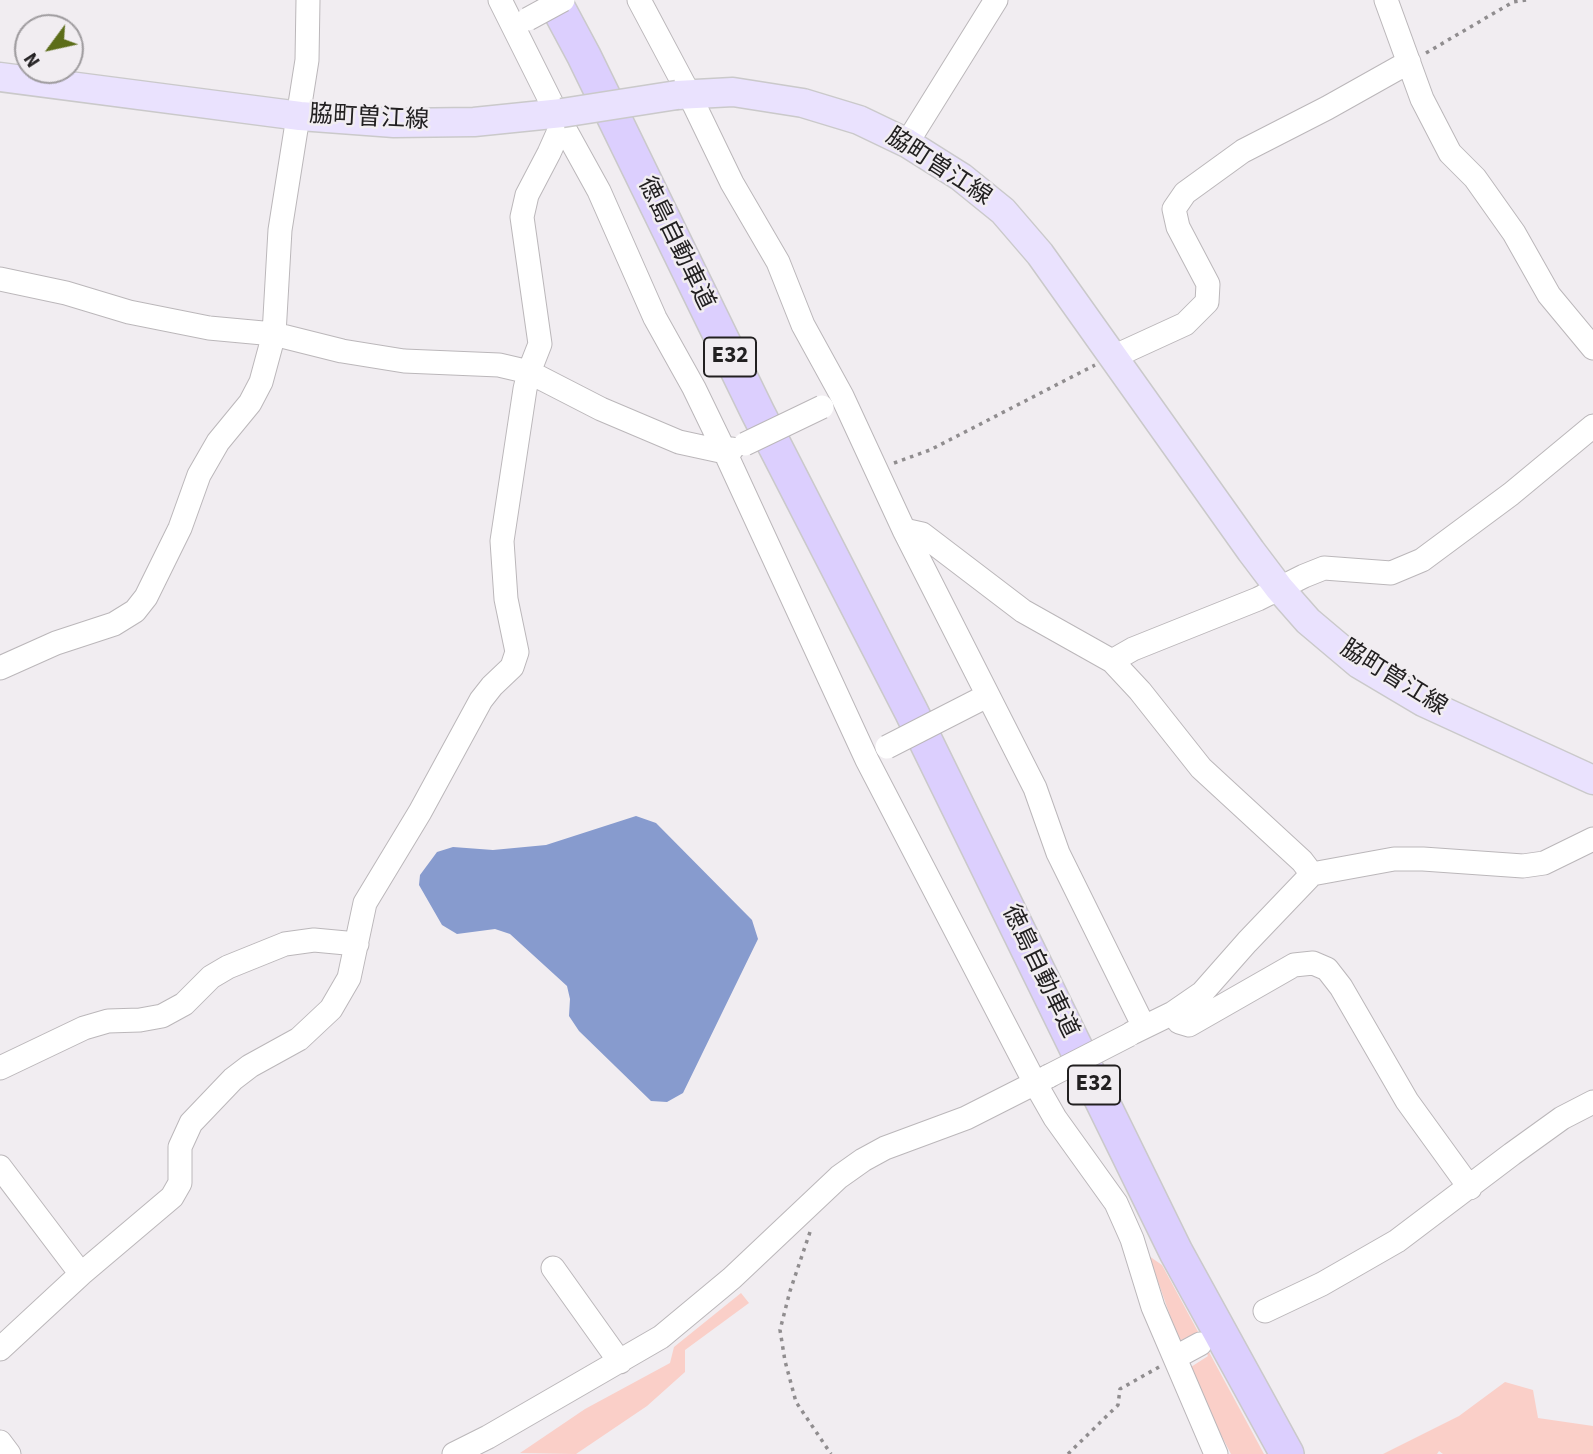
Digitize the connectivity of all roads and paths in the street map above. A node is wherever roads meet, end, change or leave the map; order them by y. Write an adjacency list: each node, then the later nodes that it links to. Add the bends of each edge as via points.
1 (308, 0): 13 (street)
2 (500, 0): 9 (street)
3 (563, 0): 9 (street, bridge)
4 (580, 0): 30 (highway, 徳島自動車道 / E32, via 776,404)
5 (639, 0): 12 (street)
6 (996, 0): 15 (street)
7 (1386, 0): 10 (street)
8 (1526, 0): 10 (path, via 1513,2)
9 (532, 15): 14 (street); 30 (highway, 徳島自動車道 / E32, via 584,56 758,413)
10 (1409, 62): 18 (street, via 1450,153 1475,178 1514,233 1549,295); 19 (street, via 1243,150 1185,193 1174,209 1178,227 1208,284 1206,302 1185,324)
11 (0, 77): 13 (main road, 脇町曽江線)
12 (683, 95): 14 (main road, 脇町曽江線, bridge); 15 (main road, 脇町曽江線, via 733,92 803,103 859,120); 21 (street, via 778,262)
13 (300, 116): 14 (main road, 脇町曽江線, via 394,123); 17 (street, via 280,230)
14 (560, 117): 20 (street, via 522,217 540,344); 23 (street, via 599,191 655,318)
15 (907, 143): 19 (main road, 脇町曽江線, via 1003,211 1040,254)
16 (0, 279): 17 (street, via 129,312)
17 (274, 334): 20 (street, via 404,361 499,365); 28 (street, via 261,382 199,475 180,528 135,611 114,624)
18 (1593, 348)
19 (1112, 357): 24 (path, via 930,450); 26 (main road, 脇町曽江線)
20 (528, 372): 23 (street, via 679,442); 35 (street, via 502,541 506,599 517,652 512,667 481,700 378,880 365,904)
21 (832, 401): 23 (street, bridge); 24 (street)
22 (1593, 426): 26 (street, via 1422,560 1391,573 1324,568)
23 (735, 448): 31 (street)
24 (876, 470): 25 (street)
25 (904, 530): 27 (street, via 922,534 1023,611); 29 (street)
26 (1279, 588): 27 (street); 32 (main road, 脇町曽江線, via 1308,621 1359,664 1423,702)
27 (1112, 661): 34 (street, via 1201,768)
28 (0, 668)
29 (982, 698): 31 (street, bridge); 37 (street, via 1035,788 1058,853)
30 (911, 711): 57 (highway, 徳島自動車道 / E32, via 1176,1252)
31 (867, 760): 39 (street)
32 (1593, 780)
33 (1593, 839): 34 (street, via 1544,863 1523,866 1394,859)
34 (1312, 874): 36 (street, via 1202,993)
35 (357, 944): 38 (street, via 314,940 285,944 228,967 162,1016 84,1028); 45 (street, via 349,978 331,1009 299,1039 233,1079 191,1123 180,1147 180,1183 172,1196)
36 (1173, 1013): 37 (street); 42 (street, via 1178,1022 1189,1025 1294,965 1313,963 1327,969 1407,1101)
37 (1136, 1031): 39 (street, bridge)
38 (0, 1068)
39 (1042, 1080): 49 (street, via 1055,1118 1116,1203); 50 (street, via 966,1118 863,1160 732,1278 661,1337)
40 (1593, 1102): 42 (street, via 1562,1118)
41 (0, 1167): 45 (street)
42 (1470, 1188): 46 (street, via 1397,1241)
43 (811, 1230): 54 (path, via 780,1330 796,1402)
44 (553, 1268): 50 (street)
45 (81, 1274): 48 (street)
46 (1265, 1311)
47 (1200, 1344): 49 (street)
48 (0, 1349)
49 (1176, 1357): 55 (path, via 1120,1389 1118,1405); 56 (street)
50 (620, 1362): 53 (street)
51 (0, 1442): 52 (street)
52 (9, 1454)
53 (454, 1454)
54 (831, 1454)
55 (1068, 1454)
56 (1216, 1454)
57 (1287, 1454)

